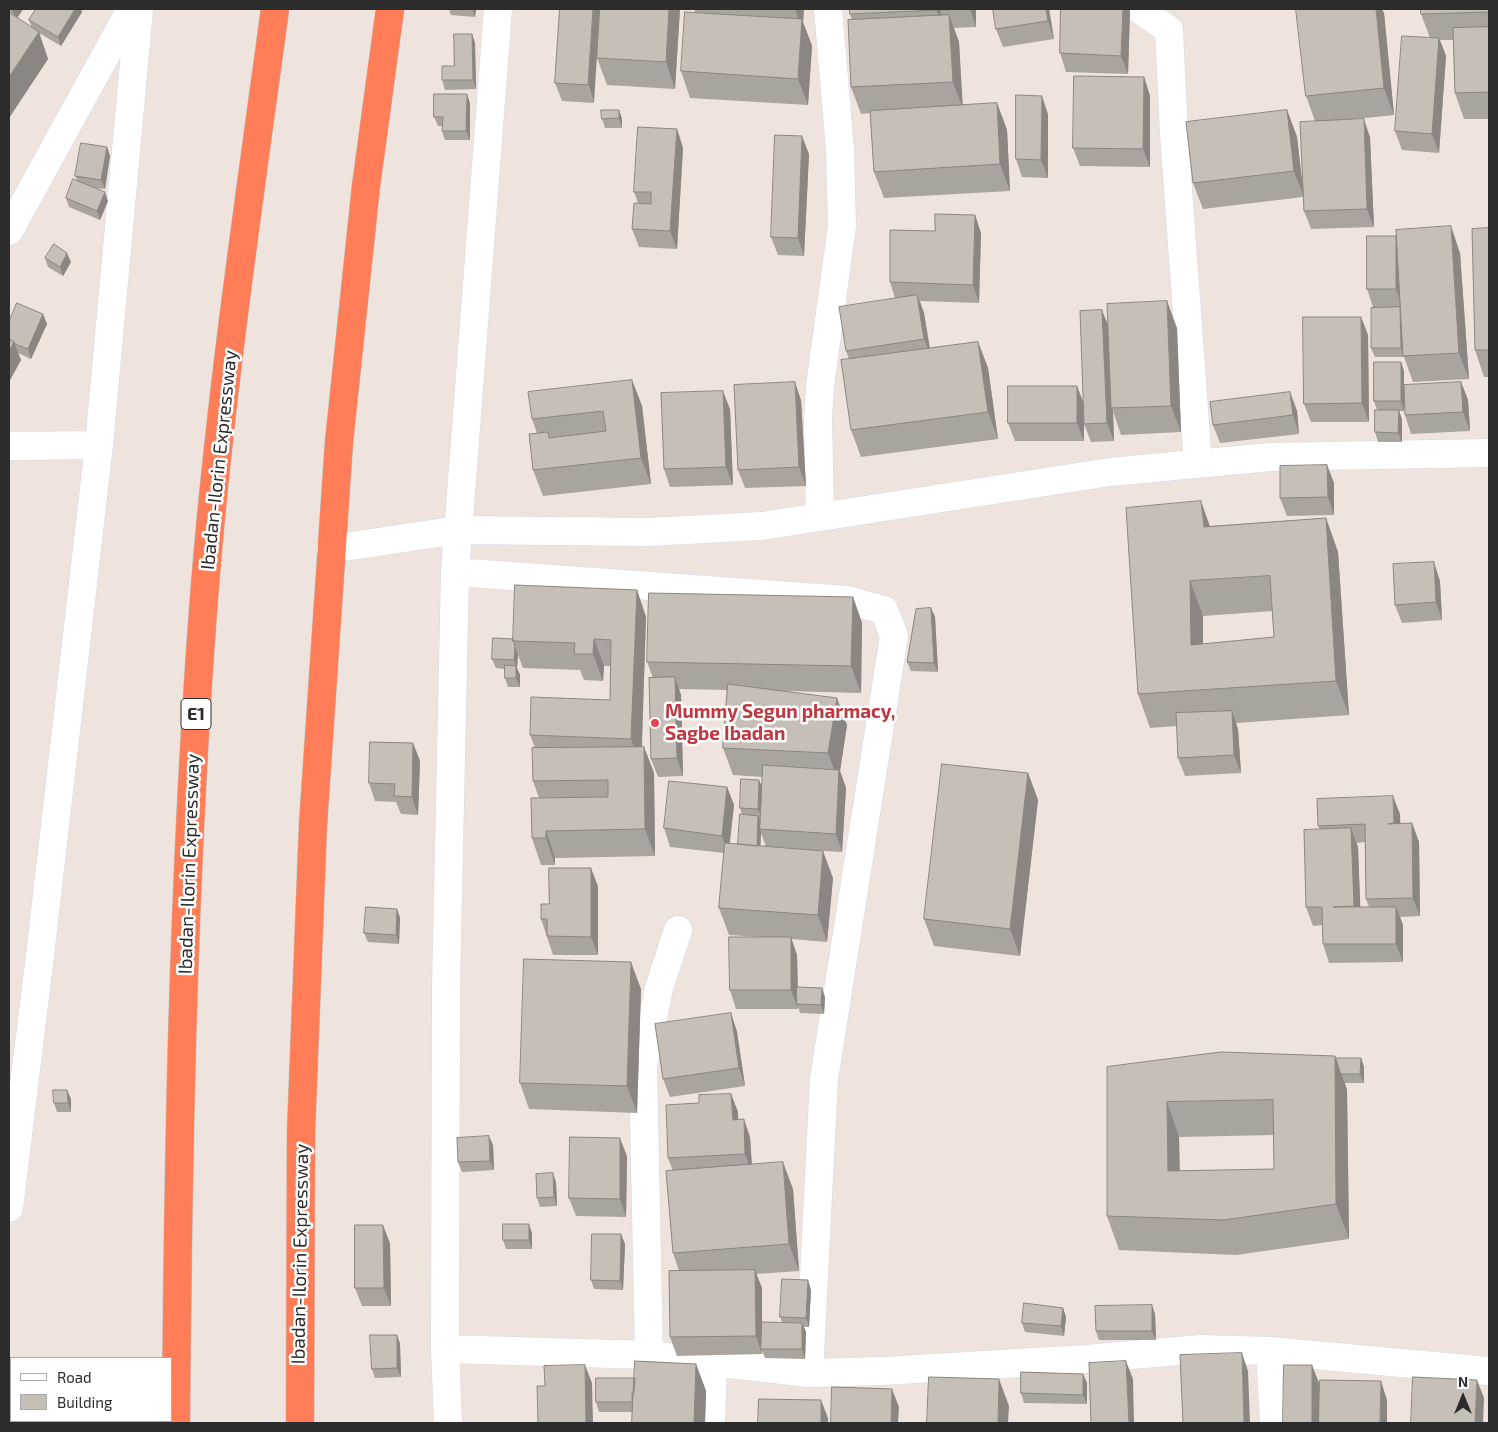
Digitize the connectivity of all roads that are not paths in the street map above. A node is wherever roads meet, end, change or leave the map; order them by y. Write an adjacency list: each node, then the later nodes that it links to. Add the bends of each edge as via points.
1 (131, 9): 8 (street)
2 (139, 9): 9 (street)
3 (275, 9): 25 (highway, Ibadan-Ilorin Expressway / E1, via 221,423 204,608 189,825)
4 (390, 9): 15 (highway, Ibadan-Ilorin Expressway, via 365,196 339,442)
5 (498, 9): 14 (street)
6 (828, 9): 13 (street, via 840,149 842,226 820,386)
7 (1139, 9): 12 (street, via 1169,30)
8 (10, 225)
9 (99, 444): 10 (street); 18 (street)
10 (9, 446)
11 (1489, 453): 12 (street, via 1270,457)
12 (1198, 464): 13 (street, via 1110,472)
13 (820, 517): 14 (street, via 762,526 648,532)
14 (458, 530): 15 (street); 16 (street)
15 (332, 549): 26 (highway, Ibadan-Ilorin Expressway, via 313,825 301,1133)
16 (454, 572): 19 (street, via 446,997); 24 (street, via 847,600 884,610 894,636 824,1079)
17 (678, 930): 21 (street, via 659,988 643,1066)
18 (9, 1208)
19 (445, 1350): 21 (street); 27 (street)
20 (1270, 1351): 23 (street); 24 (street, via 1201,1349 1076,1360); 29 (street)
21 (649, 1355): 22 (street)
22 (713, 1362): 24 (street); 28 (street)
23 (1489, 1371)
24 (809, 1373)
25 (176, 1423)
26 (300, 1423)
27 (448, 1423)
28 (711, 1423)
29 (1274, 1423)

